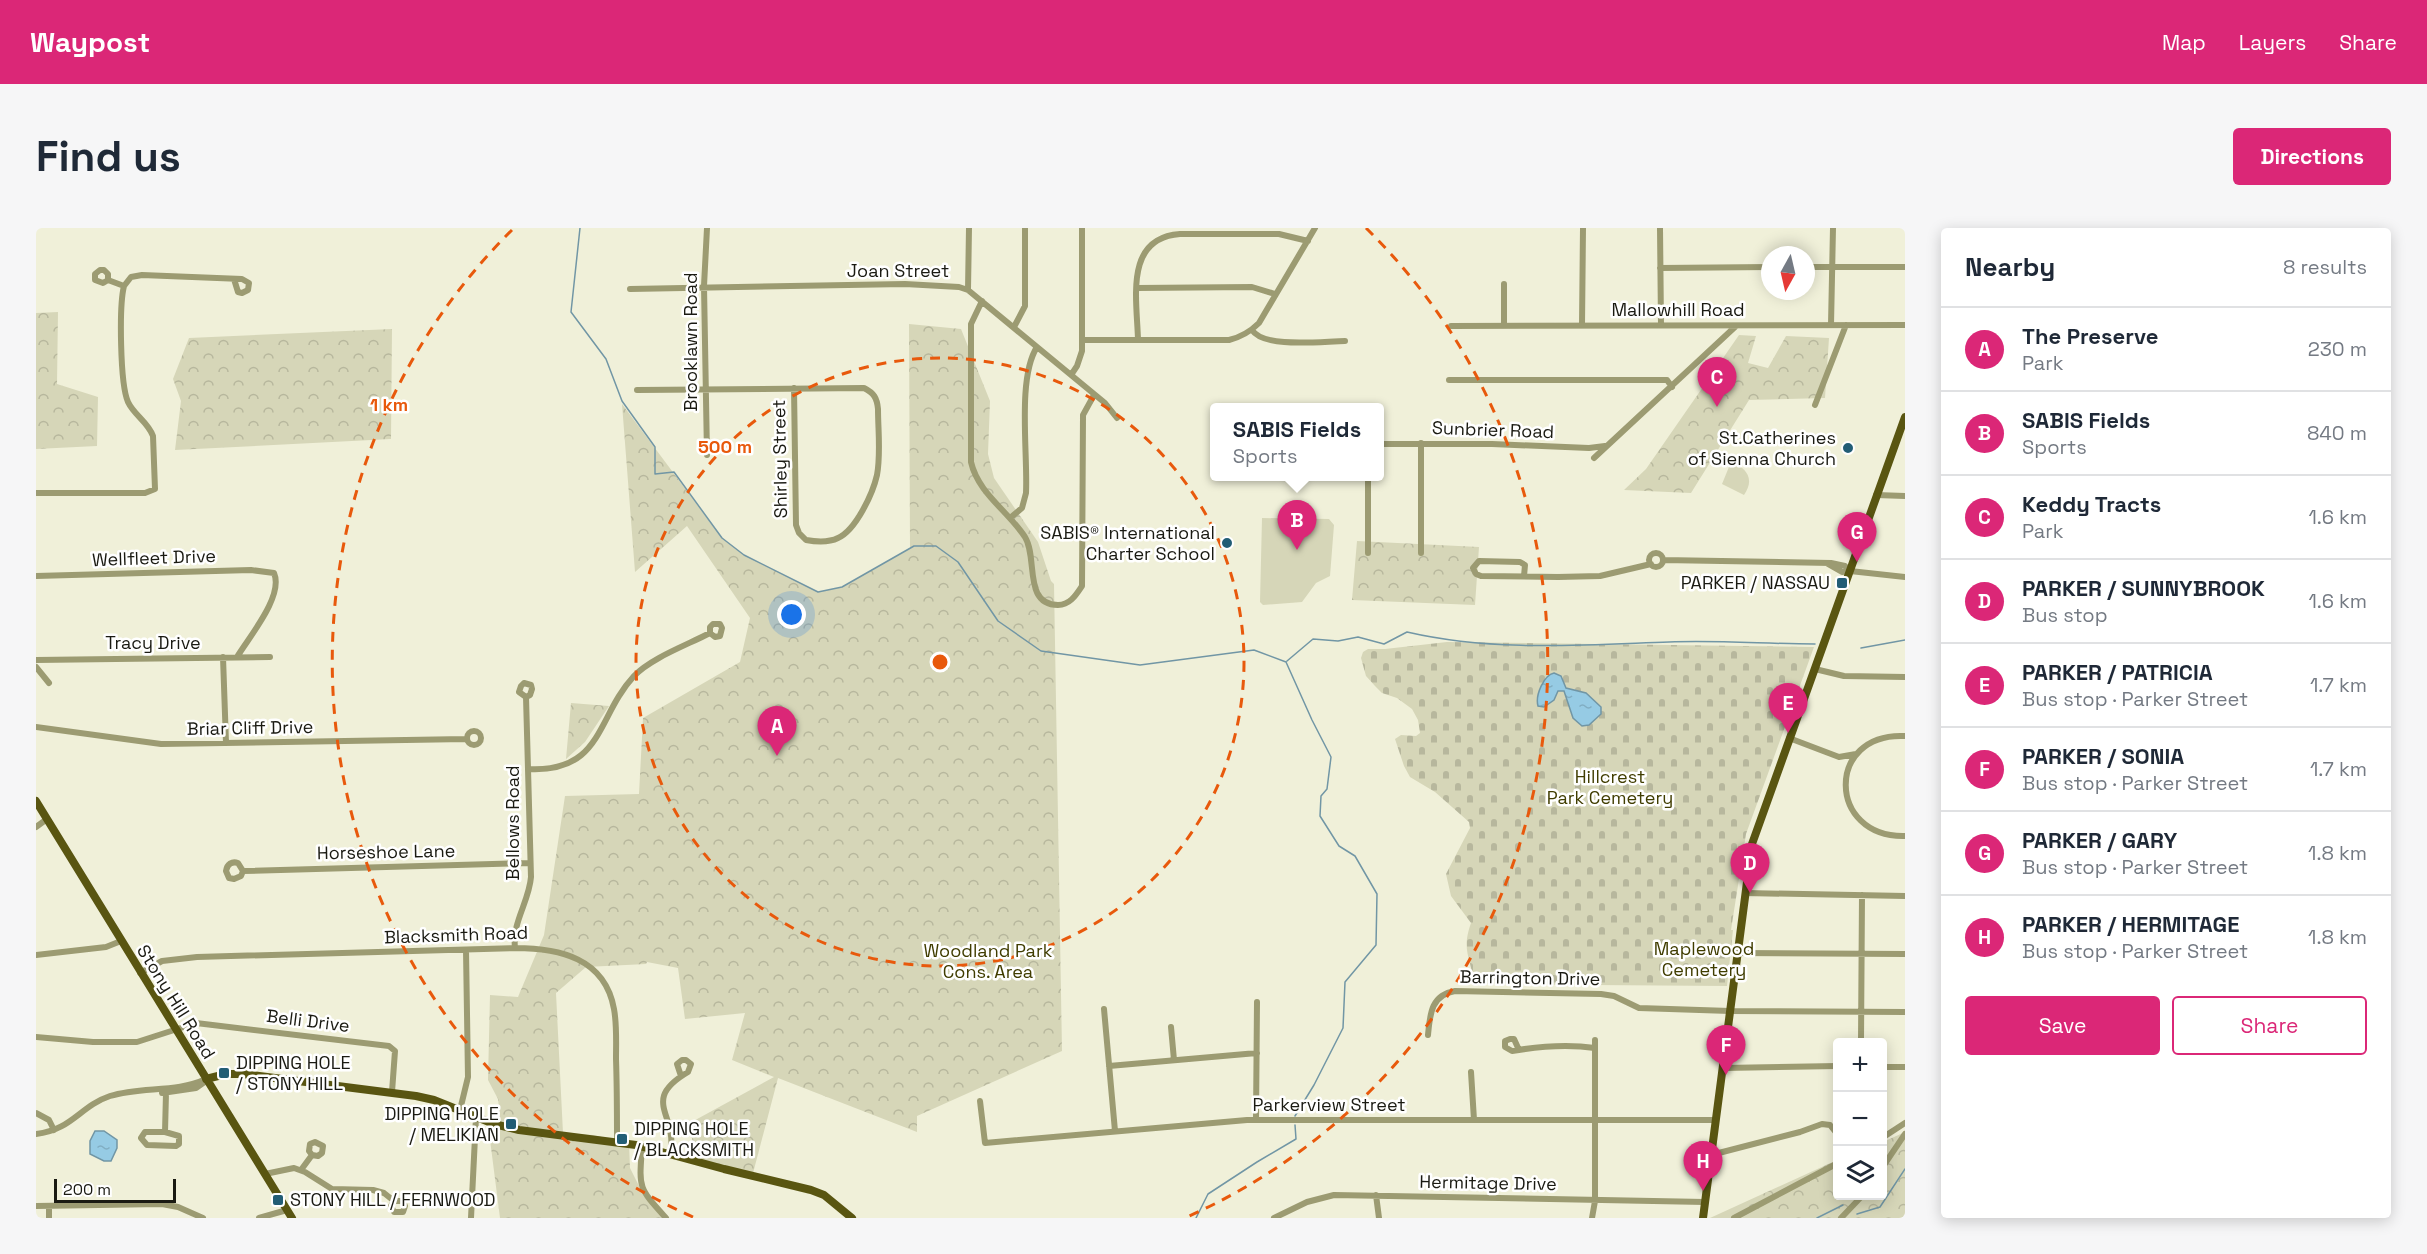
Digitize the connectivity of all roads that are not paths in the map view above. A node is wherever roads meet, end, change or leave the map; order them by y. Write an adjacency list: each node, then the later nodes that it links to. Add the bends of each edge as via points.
1 (707, 228): 19 (street, Brooklawn Road)
2 (969, 228): 22 (street)
3 (1025, 228): 33 (street, via 1024,306)
4 (1082, 228): 35 (street)
5 (1315, 228): 9 (street)
6 (1583, 228): 25 (street)
7 (1660, 228): 14 (street)
8 (1833, 228): 12 (street)
9 (1308, 242): 20 (street, via 1279,234 1166,236 1144,251); 23 (street)
10 (1761, 267): 14 (street)
11 (1815, 267): 12 (street)
12 (1832, 267): 13 (street); 27 (street)
13 (1905, 267)
14 (1660, 268): 26 (street)
15 (234, 279): 18 (street, via 142,275 131,277)
16 (108, 280): 18 (street)
17 (1504, 284): 31 (street)
18 (124, 285): 57 (street, via 123,384 130,406 153,436 155,485 152,492)
19 (704, 287): 21 (street, Joan Street); 22 (street, Joan Street, via 905,284); 42 (street, Brooklawn Road)
20 (1137, 288): 23 (street, via 1252,287); 36 (street)
21 (630, 289)
22 (968, 290): 24 (street, Joan Street)
23 (1275, 294): 34 (street)
24 (982, 301): 33 (street, Joan Street); 60 (street, via 971,324 971,462 980,484)
25 (1582, 325): 26 (street, Mallowhill Road); 31 (street, Mallowhill Road)
26 (1661, 325): 32 (street, Mallowhill Road)
27 (1831, 325): 28 (street, Mallowhill Road); 32 (street, Mallowhill Road)
28 (1846, 325): 29 (street, Mallowhill Road); 46 (street)
29 (1905, 325)
30 (1451, 326): 31 (street, Mallowhill Road)
31 (1504, 326)
32 (1736, 326): 41 (street)
33 (1014, 327): 38 (street, Joan Street)
34 (1252, 330): 36 (street, via 1229,340); 37 (street, via 1267,340)
35 (1083, 340): 36 (street); 39 (street, via 1080,360)
36 (1138, 340)
37 (1345, 341)
38 (1037, 347): 39 (street, Joan Street); 60 (street, via 1027,379 1026,493 1022,508)
39 (1071, 375): 45 (street, Joan Street)
40 (1449, 380): 41 (street, via 1667,380)
41 (1672, 387): 53 (street)
42 (705, 388): 43 (street, Shirley Street); 44 (street, Shirley Street); 54 (street, Brooklawn Road)
43 (794, 388): 43 (street, Shirley Street, via 864,388 877,400 878,463 874,486 851,528 828,541 806,540 796,525)
44 (637, 390)
45 (1094, 395): 48 (street, Joan Street); 60 (street, via 1083,415 1082,586 1068,603 1052,605 1038,596 1028,543)
46 (1815, 405)
47 (1905, 417): 49 (main road)
48 (1117, 418)
49 (1896, 442): 50 (street); 58 (main road)
50 (1905, 442)
51 (1421, 443): 52 (street, Sunbrier Road); 53 (street, Sunbrier Road); 62 (street)
52 (1384, 444)
53 (1605, 446): 55 (street)
54 (707, 455)
55 (1594, 458)
56 (1368, 481): 61 (street)
57 (36, 493)
58 (1876, 495): 59 (street); 65 (main road)
59 (1905, 496)
60 (1010, 518)
61 (1368, 553)
62 (1421, 553)
63 (1663, 560): 64 (street, via 1659,566); 64 (street, via 1655,554); 65 (street, via 1826,563 1842,572)
64 (1651, 564): 67 (street, via 1600,576)
65 (1850, 571): 68 (street); 75 (main road)
66 (36, 576): 71 (street, Wellfleet Drive, via 274,572 277,579 273,598)
67 (1524, 576): 67 (street, via 1480,576 1473,568 1479,561 1520,562 1525,565)
68 (1905, 577)
69 (710, 633): 86 (street, via 635,675 597,736 579,756 554,768)
70 (223, 657): 71 (street, Tracy Drive); 73 (street, Tracy Drive); 83 (street)
71 (237, 657): 72 (street, Tracy Drive)
72 (270, 657)
73 (36, 660)
74 (36, 667): 77 (street)
75 (1815, 669): 76 (street, via 1844,676); 81 (main road)
76 (1905, 677)
77 (49, 683)
78 (526, 696): 86 (street, Bellows Road)
79 (36, 727): 83 (street, Briar Cliff Drive, via 149,743)
80 (1905, 736): 84 (street, via 1875,739)
81 (1789, 738): 85 (street); 94 (main road, via 1752,844)
82 (466, 739): 83 (street, Briar Cliff Drive)
83 (226, 743)
84 (1856, 754): 85 (street); 87 (street)
85 (1839, 757): 87 (street)
86 (528, 769): 92 (street, Bellows Road)
87 (1847, 770): 91 (street, via 1846,795 1856,816 1877,831)
88 (36, 801): 89 (main road, Stony Hill Road)
89 (47, 819): 90 (street); 97 (main road, Stony Hill Road)
90 (36, 827)
91 (1905, 836)
92 (530, 863): 93 (street, Horseshoe Lane); 98 (street, Bellows Road, via 530,886 516,927)
93 (243, 870)
94 (1745, 893): 95 (street); 100 (main road)
95 (1862, 895): 96 (street); 101 (street)
96 (1905, 896)
97 (121, 941): 103 (street, via 106,947); 104 (main road, Stony Hill Road)
98 (515, 948): 99 (street, Blacksmith Road); 148 (street, Blacksmith Road, via 540,948 571,955 591,968 605,986 616,1020)
99 (466, 950): 104 (street, Blacksmith Road, via 171,959); 132 (street, via 468,1077)
100 (1737, 953): 101 (street); 107 (main road)
101 (1861, 953): 102 (street); 108 (street)
102 (1905, 954)
103 (36, 955)
104 (140, 973): 111 (main road, Stony Hill Road)
105 (1257, 1002): 118 (street)
106 (1104, 1009): 120 (street)
107 (1730, 1011): 108 (street); 112 (street, Barrington Drive, via 1639,1008 1601,993 1455,991 1444,994 1433,1004); 124 (main road)
108 (1861, 1011): 109 (street); 114 (street)
109 (1905, 1011)
110 (1171, 1027): 119 (street)
111 (174, 1030): 113 (street, via 124,1043); 127 (main road, Stony Hill Road); 129 (street, Belli Drive, via 196,1023 389,1046 395,1051)
112 (1428, 1035)
113 (36, 1037)
114 (1861, 1038)
115 (1595, 1040): 116 (street)
116 (1595, 1048): 117 (street, via 1557,1045); 137 (street)
117 (1519, 1050)
118 (1257, 1053): 119 (street); 135 (street)
119 (1174, 1060): 120 (street)
120 (1109, 1066): 142 (street)
121 (1833, 1066): 124 (street)
122 (1887, 1067): 123 (street)
123 (1905, 1067)
124 (1723, 1068): 138 (main road)
125 (1471, 1072): 136 (street)
126 (681, 1076): 151 (street, via 667,1087 663,1098 672,1138)
127 (206, 1079): 128 (street, via 193,1085); 129 (main road, via 243,1074); 130 (street, via 196,1088); 157 (main road, Stony Hill Road)
128 (141, 1092): 130 (street); 141 (street, via 101,1100)
129 (392, 1092): 132 (main road, via 434,1100)
130 (166, 1093): 143 (street)
131 (980, 1101): 142 (street, Parkerview Street, via 985,1143)
132 (460, 1110): 134 (main road)
133 (36, 1113): 141 (street, via 49,1120)
134 (476, 1117): 148 (main road, via 532,1133); 170 (street)
135 (1256, 1120): 136 (street, Parkerview Street); 142 (street, Parkerview Street)
136 (1474, 1120): 137 (street, Parkerview Street)
137 (1594, 1120): 138 (street, Parkerview Street); 161 (street)
138 (1715, 1120): 153 (main road)
139 (1905, 1123): 146 (street)
140 (1833, 1129): 153 (street, via 1822,1124)
141 (54, 1131): 144 (street)
142 (1115, 1131)
143 (165, 1132): 143 (street, via 145,1132 141,1138 147,1145 179,1144 179,1136)
144 (36, 1134)
145 (1905, 1134): 150 (street)
146 (1887, 1135)
147 (1887, 1141): 150 (street)
148 (617, 1142): 149 (main road)
149 (642, 1147): 151 (main road); 171 (street, via 642,1188)
150 (1895, 1147): 154 (street)
151 (670, 1154): 172 (main road, via 811,1190 824,1195)
152 (312, 1155): 156 (street)
153 (1711, 1155): 162 (main road)
154 (1887, 1160)
155 (1833, 1167): 177 (street)
156 (301, 1170): 157 (street); 160 (street, via 332,1189 373,1190)
157 (265, 1174): 165 (main road, Stony Hill Road)
158 (1376, 1196): 161 (street, Hermitage Drive); 173 (street, Hermitage Drive, via 1335,1195 1307,1202); 174 (street)
159 (1858, 1200): 178 (street)
160 (394, 1201)
161 (1595, 1201): 162 (street, Hermitage Drive); 175 (street)
162 (1705, 1202): 176 (main road)
163 (36, 1206): 164 (street)
164 (49, 1206): 166 (street); 167 (street, via 162,1204)
165 (287, 1210): 168 (street); 169 (main road, Stony Hill Road)
166 (49, 1218)
167 (203, 1218)
168 (259, 1218)
169 (292, 1218)
170 (471, 1218)
171 (666, 1218)
172 (852, 1218)
173 (1274, 1218)
174 (1379, 1218)
175 (1592, 1218)
176 (1703, 1218)
177 (1734, 1218)
178 (1841, 1218)

